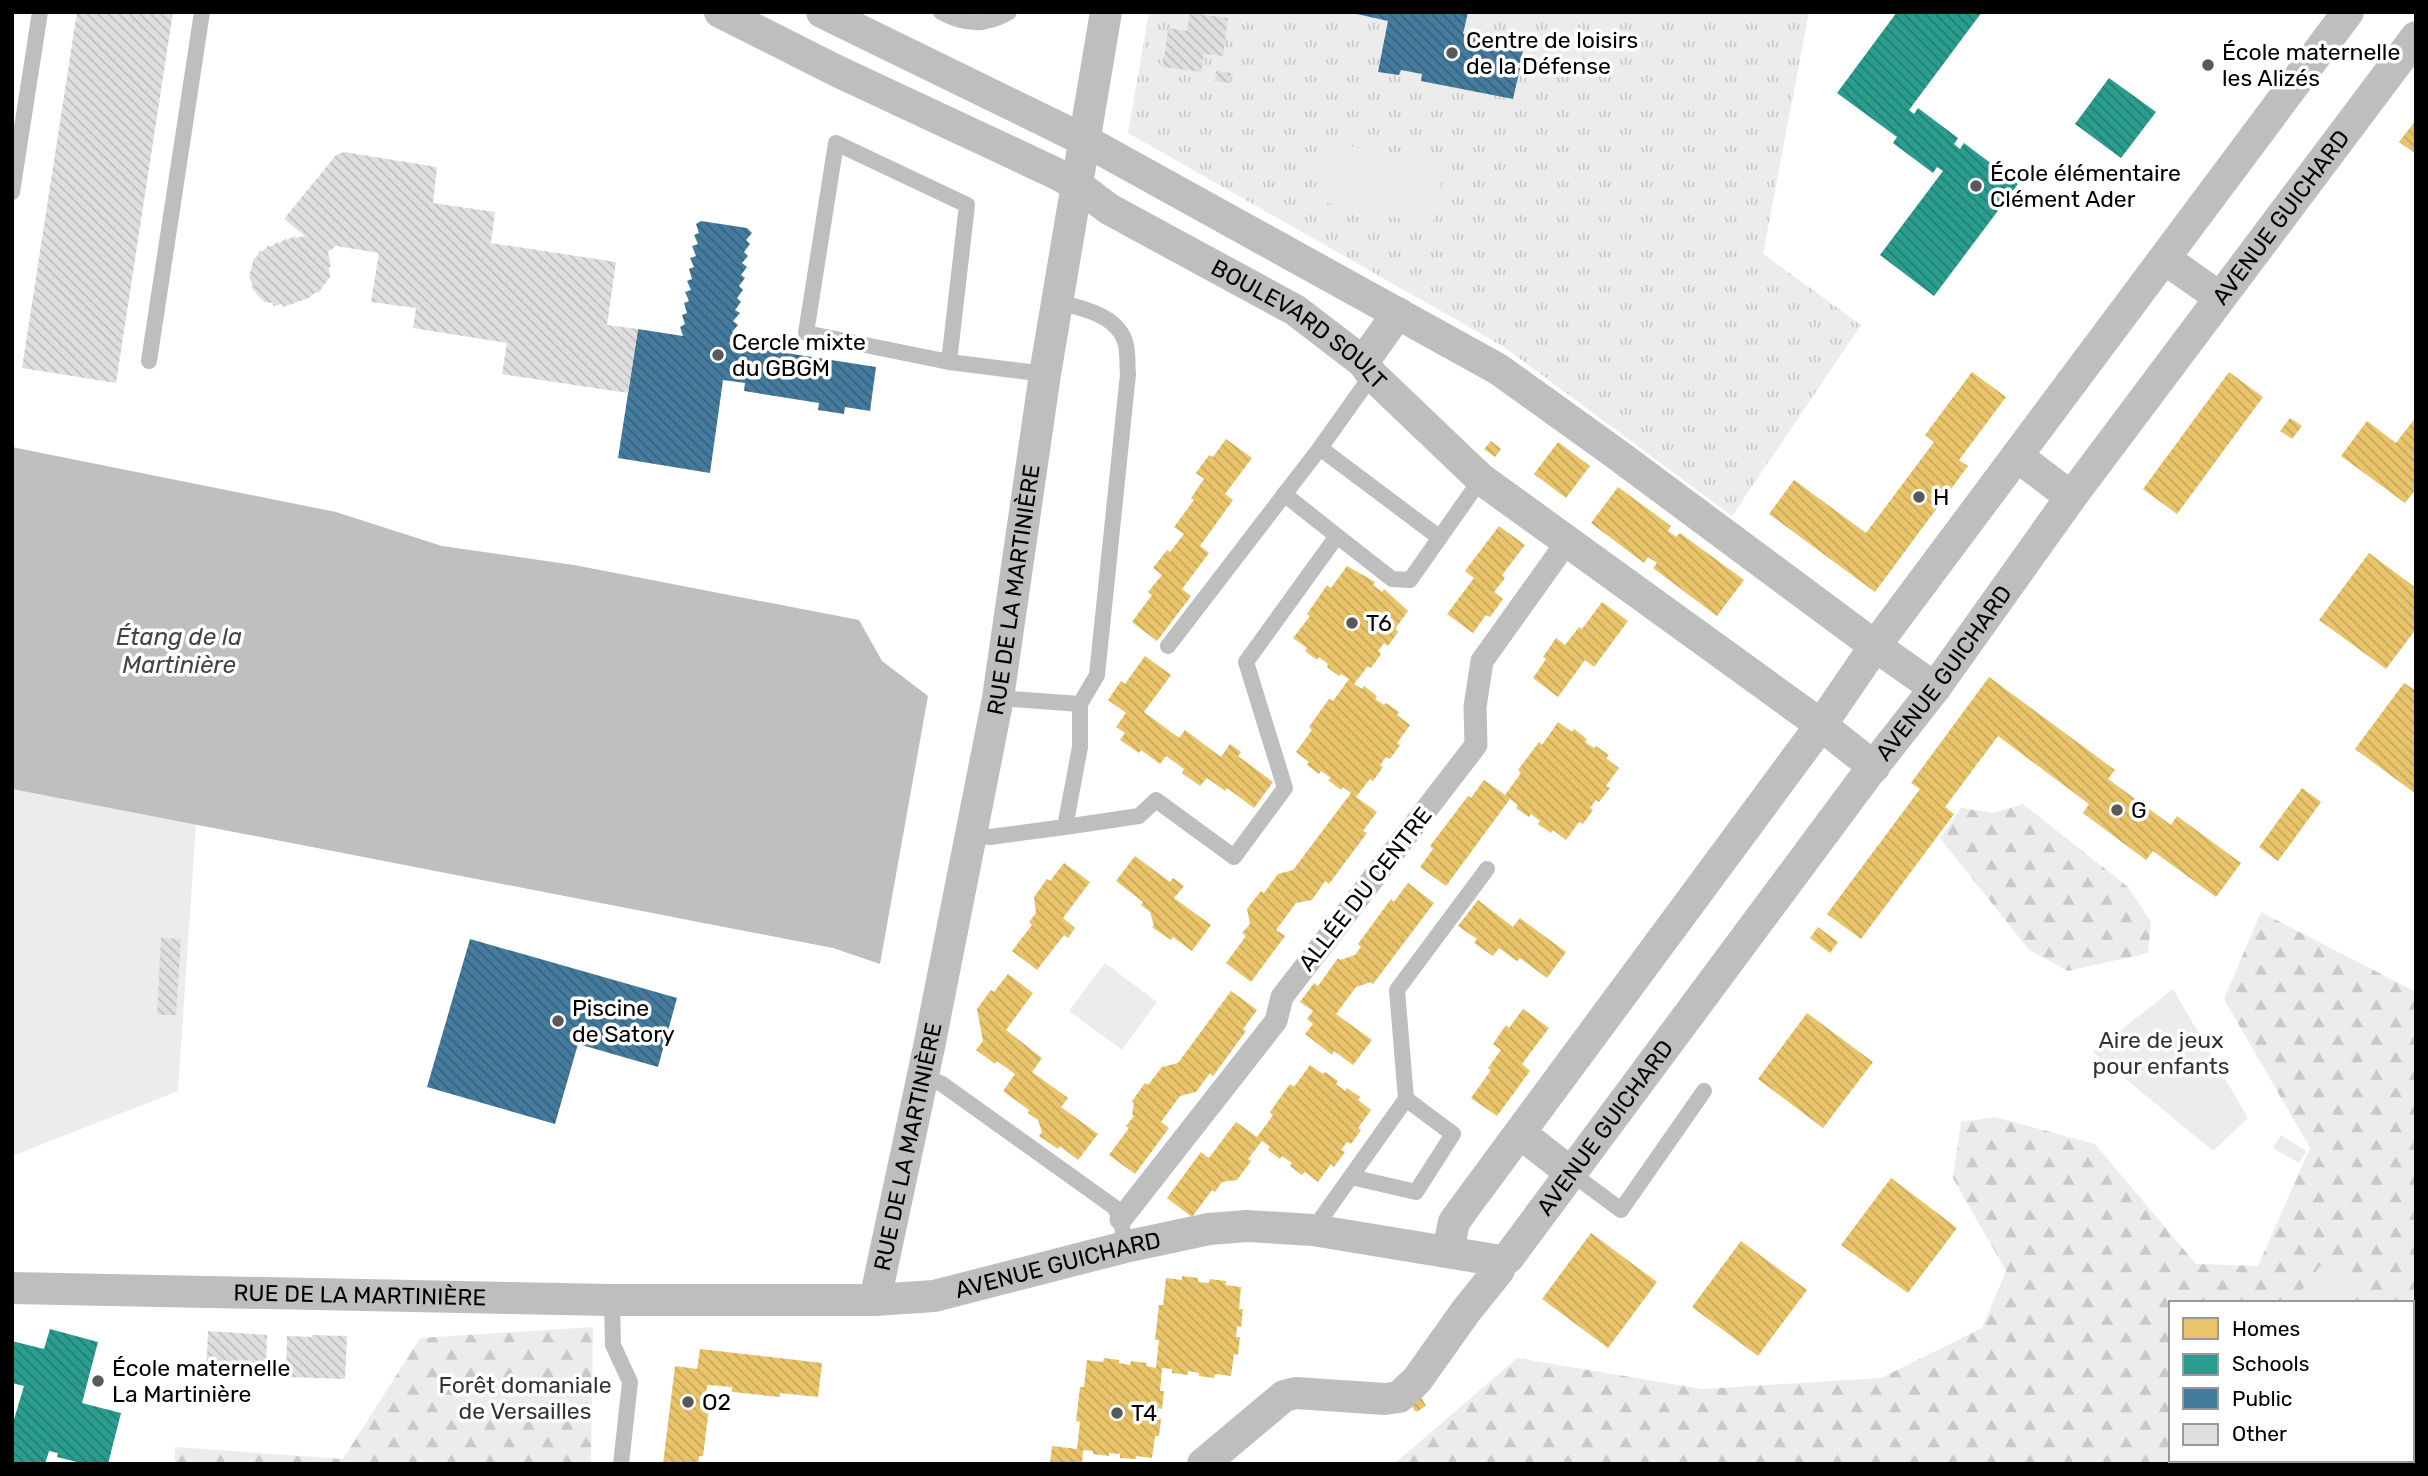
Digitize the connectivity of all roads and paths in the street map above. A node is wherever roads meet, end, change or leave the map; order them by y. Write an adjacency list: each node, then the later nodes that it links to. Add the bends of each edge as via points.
1 (40, 12): 12 (lane)
2 (202, 12): 17 (lane)
3 (720, 12): 11 (street, BOULEVARD SOULT)
4 (821, 12): 10 (street)
5 (942, 12): 6 (lane, via 958,21 982,22)
6 (1009, 12)
7 (1106, 12): 10 (street, RUE DE LA MARTINIÈRE)
8 (2348, 12): 13 (street)
9 (2416, 37): 14 (street, AVENUE GUICHARD)
10 (1084, 141): 11 (street, RUE DE LA MARTINIÈRE); 16 (street)
11 (1077, 185): 15 (street, RUE DE LA MARTINIÈRE); 19 (street, BOULEVARD SOULT, via 1110,209 1295,310)
12 (12, 191)
13 (2165, 259): 14 (street); 22 (street)
14 (2219, 297): 25 (street, AVENUE GUICHARD)
15 (1057, 302): 20 (street, RUE DE LA MARTINIÈRE); 33 (lane, via 1090,310 1112,323 1126,343 1128,374 1097,675)
16 (1398, 313): 19 (street); 30 (street, via 1497,369)
17 (149, 361)
18 (949, 362): 18 (lane, via 967,205 836,143 806,333); 20 (lane)
19 (1367, 369): 21 (lane); 23 (street, BOULEVARD SOULT)
20 (1045, 374): 32 (street, RUE DE LA MARTINIÈRE)
21 (1320, 448): 24 (lane); 27 (lane)
22 (2017, 456): 25 (street); 30 (street)
23 (1481, 479): 27 (lane); 28 (street, BOULEVARD SOULT)
24 (1284, 494): 26 (lane); 29 (lane)
25 (2071, 497): 31 (street, AVENUE GUICHARD)
26 (1337, 536): 27 (lane, via 1392,579 1410,580); 36 (lane, via 1246,662 1285,788 1234,857 1156,800 1139,816)
27 (1440, 538)
28 (1567, 542): 34 (street, BOULEVARD SOULT); 46 (street, ALLÉE DU CENTRE, via 1482,661 1475,707 1476,745 1282,997 1276,1021)
29 (1167, 646)
30 (1875, 646): 31 (street); 34 (street)
31 (1935, 688): 35 (street, AVENUE GUICHARD)
32 (998, 698): 33 (lane); 37 (street, RUE DE LA MARTINIÈRE)
33 (1080, 704): 36 (lane, via 1080,747)
34 (1821, 725): 35 (street, BOULEVARD SOULT); 42 (street)
35 (1874, 767): 43 (street, AVENUE GUICHARD)
36 (1065, 827): 37 (lane)
37 (971, 836): 39 (street, RUE DE LA MARTINIÈRE)
38 (1486, 869): 41 (lane, via 1396,989)
39 (922, 1076): 46 (lane, via 942,1084 1114,1207); 51 (street, RUE DE LA MARTINIÈRE)
40 (1704, 1091): 43 (lane, via 1621,1210)
41 (1406, 1099): 44 (lane); 44 (lane, via 1453,1134 1416,1192)
42 (1520, 1133): 43 (street); 47 (street, via 1454,1222)
43 (1571, 1173): 48 (street, AVENUE GUICHARD, via 1508,1258)
44 (1351, 1177): 45 (lane)
45 (1313, 1230): 46 (street, AVENUE GUICHARD, via 1247,1226); 47 (street, AVENUE GUICHARD)
46 (1123, 1233): 51 (street, AVENUE GUICHARD, via 934,1296)
47 (1448, 1251): 48 (street, AVENUE GUICHARD)
48 (1501, 1261): 53 (street, via 1499,1270 1417,1380 1399,1397 1284,1396)
49 (12, 1288): 50 (street, RUE DE LA MARTINIÈRE)
50 (612, 1300): 51 (street, RUE DE LA MARTINIÈRE); 52 (lane, via 613,1345 630,1382)
51 (876, 1300)
52 (621, 1464)
53 (1203, 1464)

